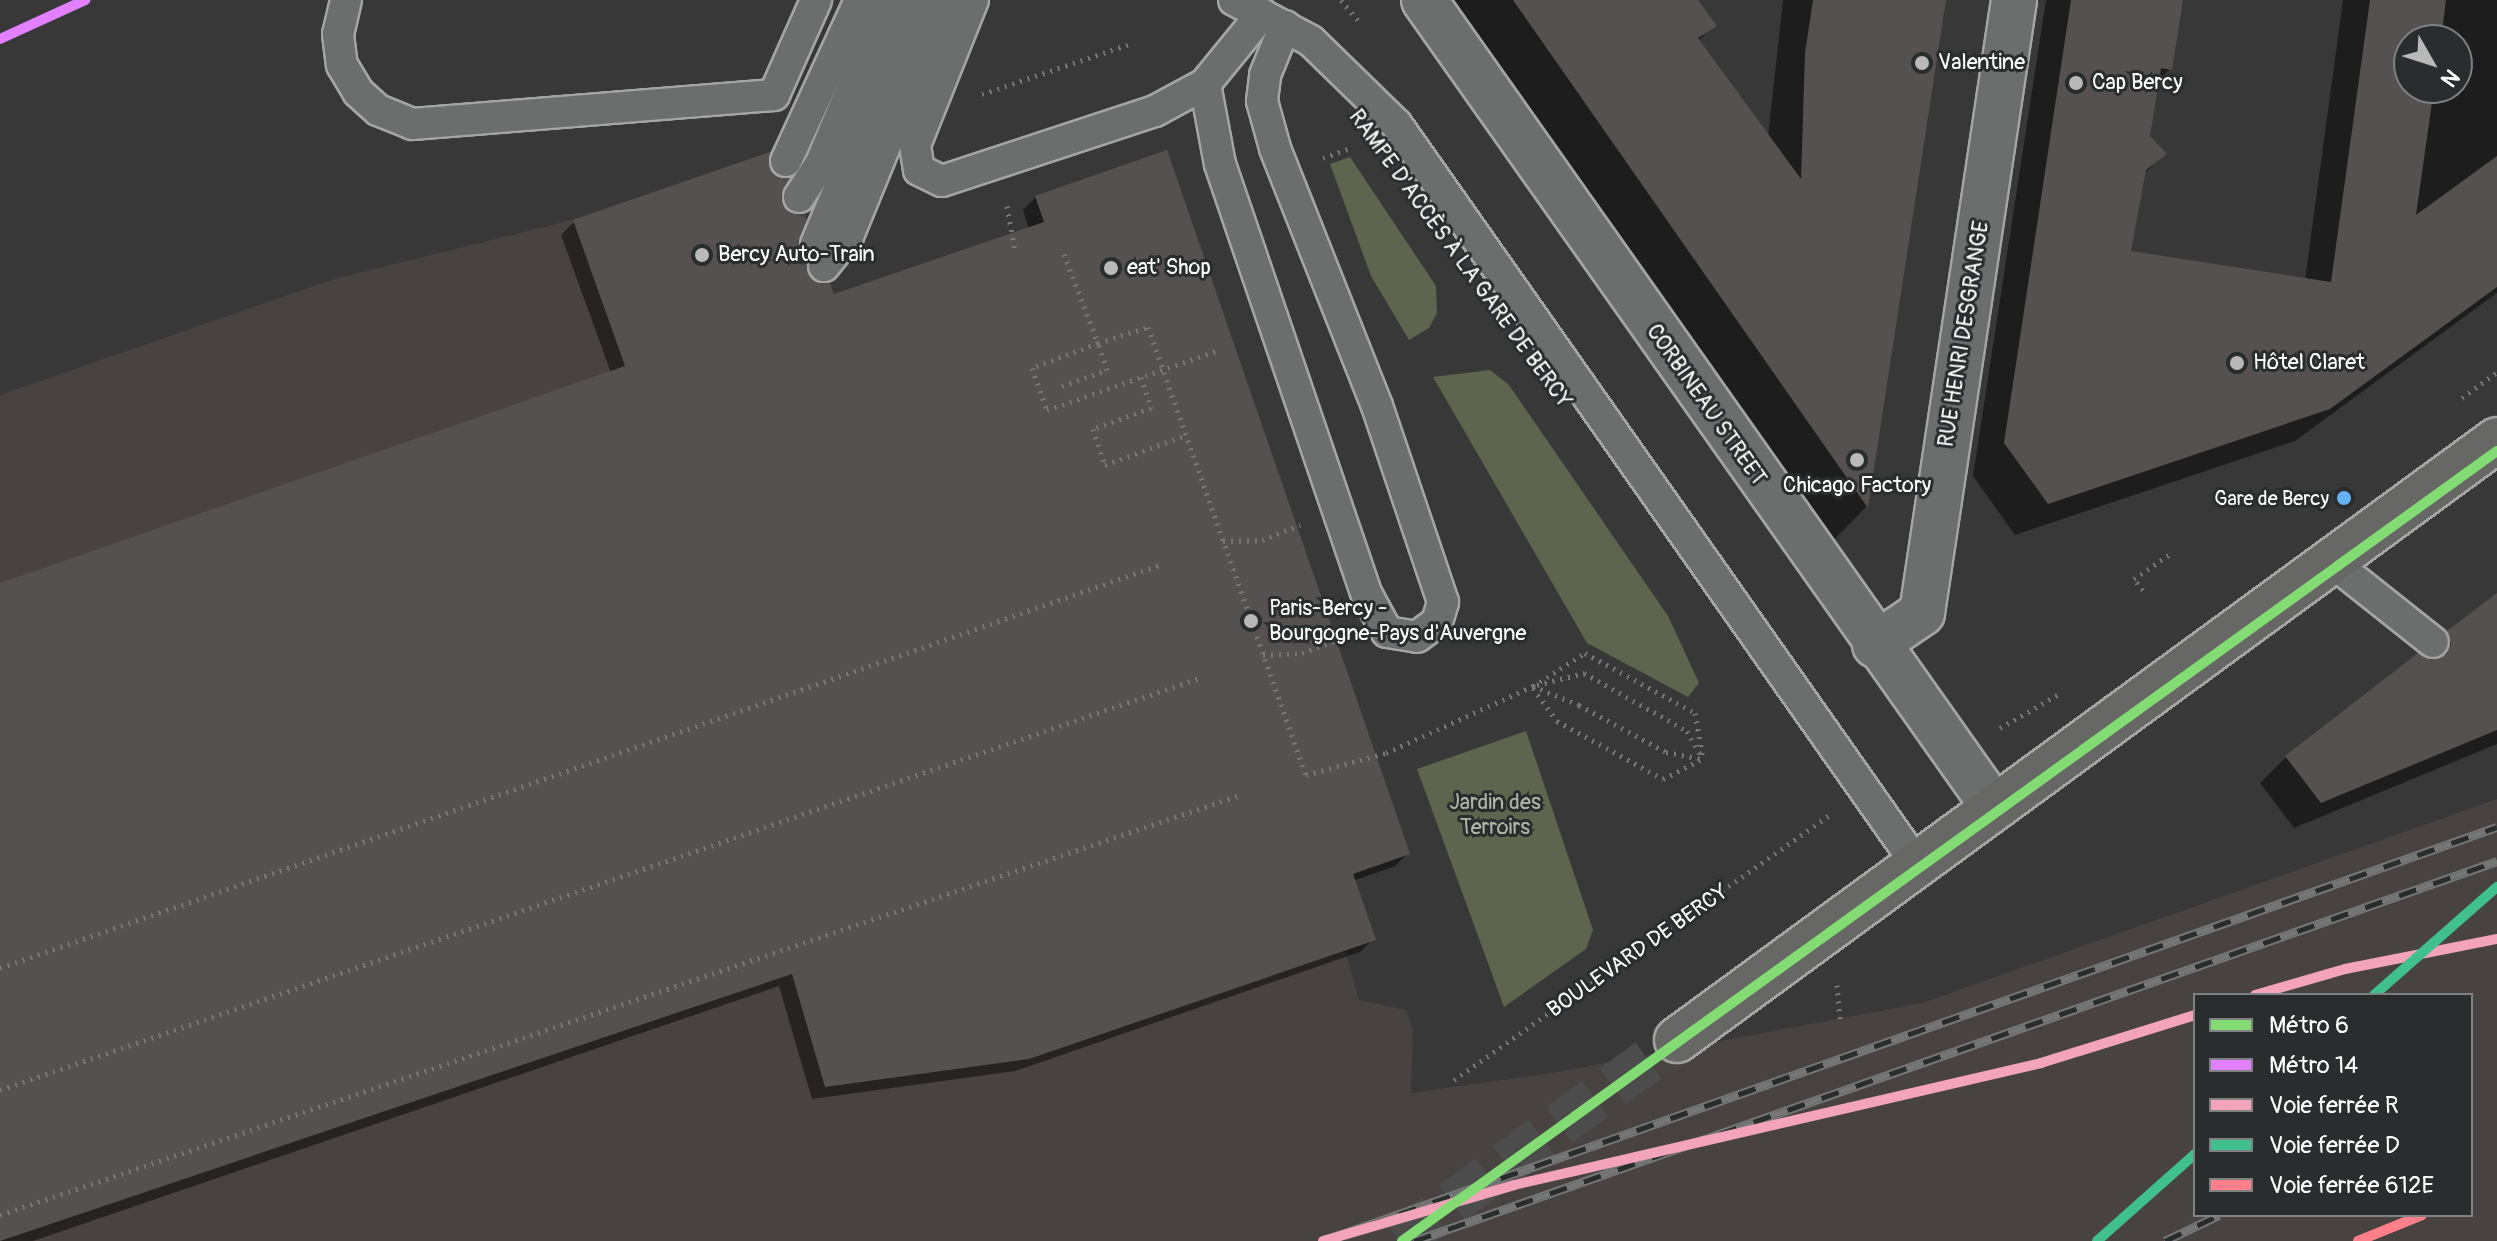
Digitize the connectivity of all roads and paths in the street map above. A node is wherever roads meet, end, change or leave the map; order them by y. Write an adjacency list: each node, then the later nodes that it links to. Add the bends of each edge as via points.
1 (346, 0): 2 (lane, via 338,34 342,65 358,92 378,110 412,124 774,95)
2 (816, 0)
3 (860, 0): 17 (lane)
4 (889, 0): 18 (lane, via 821,163)
5 (918, 0): 6 (lane, via 820,255 848,236)
6 (945, 0)
7 (973, 0): 13 (lane, via 915,145 919,170 942,181 1155,111)
8 (1234, 0): 11 (lane)
9 (1424, 0): 36 (street, CORBINEAU STREET)
10 (2014, 0): 36 (street, RUE HENRI DESGRANGE, via 1922,613)
11 (1274, 20): 13 (lane); 13 (lane, via 1262,101 1275,148 1377,406 1443,602 1437,622 1417,637 1387,632 1367,595 1220,164); 44 (lane, via 1355,78 1397,125)
12 (1133, 43): 14 (path)
13 (1205, 84)
14 (977, 95)
15 (1348, 149): 16 (path)
16 (1323, 159)
17 (786, 161)
18 (799, 197)
19 (1006, 199): 20 (path)
20 (1015, 251)
21 (1064, 254): 22 (path)
22 (1098, 343): 25 (path, via 1107,370 1092,376 1077,381 1062,386 1086,377 1089,386); 25 (path, via 1032,368 1047,410); 26 (path, via 1148,327)
23 (1219, 350): 24 (path)
24 (1141, 377): 25 (path); 26 (path, via 1151,408 1093,429 1105,465)
25 (1092, 395)
26 (1186, 435): 29 (path)
27 (2497, 440): 31 (main road)
28 (1304, 523): 29 (path, via 1262,540)
29 (1223, 541): 37 (path)
30 (2173, 552): 33 (path, via 2134,579)
31 (2331, 561): 35 (lane); 42 (main road)
32 (1160, 565): 45 (path)
33 (2143, 590)
34 (1345, 637): 37 (path, via 1302,653)
35 (2433, 642)
36 (1875, 645): 42 (street, CORBINEAU STREET)
37 (1263, 655): 39 (path, via 1306,775 1386,753)
38 (1199, 678): 48 (path)
39 (1533, 686): 40 (path, via 1666,752); 40 (path, via 1584,673 1687,731); 40 (path, via 1557,721 1663,779); 40 (path, via 1585,653 1695,713)
40 (1703, 759)
41 (1240, 795): 49 (path)
42 (1993, 806): 44 (main road)
43 (1821, 822): 47 (path, BOULEVARD DE BERCY)
44 (1916, 863): 46 (main road)
45 (0, 968)
46 (1677, 1040)
47 (1454, 1080)
48 (0, 1090)
49 (0, 1215)

